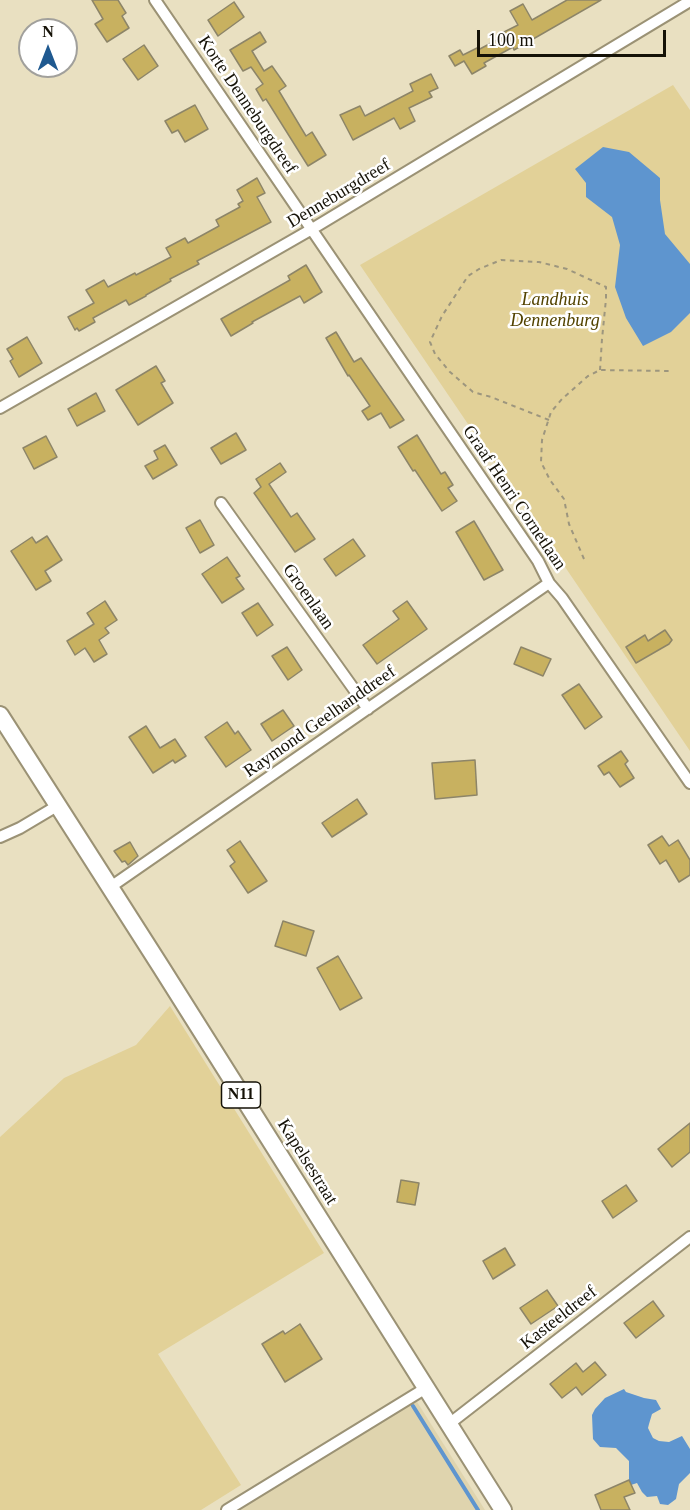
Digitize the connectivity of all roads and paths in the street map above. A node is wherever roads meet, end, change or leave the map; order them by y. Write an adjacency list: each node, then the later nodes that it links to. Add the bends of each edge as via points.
1 (155, 0): 3 (street, Korte Denneburgdreef)
2 (690, 1): 3 (street, Denneburgdreef)
3 (312, 229): 6 (street, Denneburgdreef); 10 (street, Graaf Henri Cornetlaan, via 538,561)
4 (600, 370): 5 (path); 7 (path, via 562,399); 7 (path, via 606,287 539,261 501,260 468,276 430,342 435,354 473,392)
5 (672, 371)
6 (0, 408)
7 (549, 420): 9 (path, via 542,440 541,462 564,499 569,524)
8 (221, 503): 11 (street, Groenlaan)
9 (584, 559)
10 (549, 583): 11 (street, Raymond Geelhanddreef); 13 (street, Graaf Henri Cornetlaan)
11 (368, 709): 16 (street, Raymond Geelhanddreef)
12 (0, 715): 14 (main road, Kapelsestraat / N11)
13 (690, 783)
14 (57, 806): 15 (street); 16 (main road, Kapelsestraat / N11)
15 (0, 837)
16 (109, 888): 18 (main road, Kapelsestraat / N11)
17 (690, 1237): 19 (street, Kasteeldreef)
18 (426, 1388): 19 (main road, Kapelsestraat / N11); 20 (street)
19 (449, 1424): 21 (main road, Kapelsestraat / N11)
20 (227, 1510)
21 (502, 1510)

